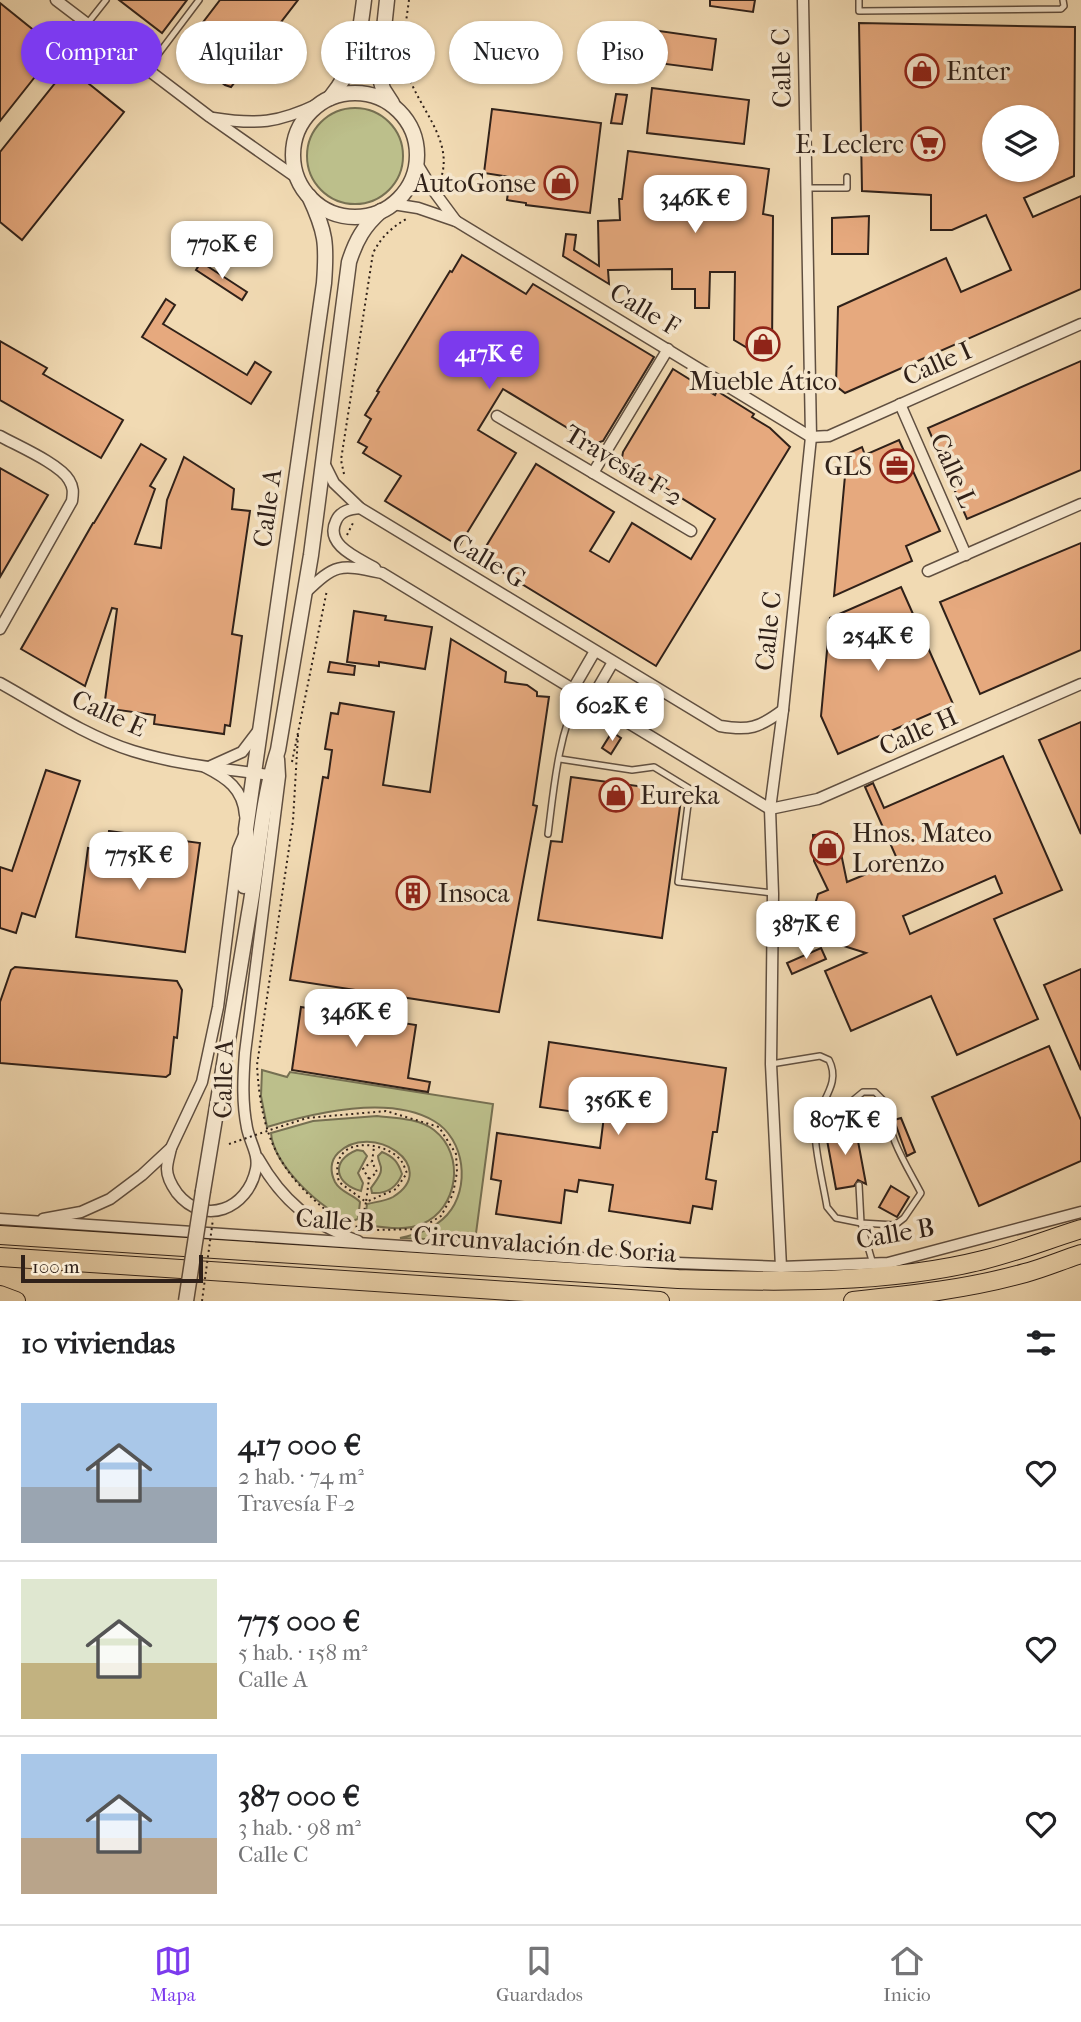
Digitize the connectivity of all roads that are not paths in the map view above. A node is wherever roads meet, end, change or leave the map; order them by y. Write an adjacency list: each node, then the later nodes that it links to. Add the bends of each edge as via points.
1 (56, 0): 9 (street)
2 (106, 0): 10 (lane)
3 (199, 0): 11 (lane)
4 (364, 0): 13 (street, via 353,62 343,82)
5 (387, 0): 14 (street, via 379,75)
6 (803, 0): 19 (street, Calle C)
7 (859, 0): 8 (lane, via 859,11 1061,9)
8 (1063, 0)
9 (83, 21)
10 (89, 21)
11 (162, 48)
12 (162, 81): 15 (street)
13 (324, 101): 14 (street, via 357,92); 15 (street, via 293,116 263,122); 18 (street, via 304,119 295,138)
14 (395, 107): 16 (street, via 416,142)
15 (210, 117): 18 (street)
16 (416, 162): 21 (street, via 411,181); 22 (street, Calle F)
17 (847, 177): 19 (lane, via 847,188)
18 (297, 178): 20 (street)
19 (805, 188): 28 (street, Calle C)
20 (309, 196): 21 (street, via 343,215 362,216); 46 (street, Calle A, via 327,246 324,283)
21 (387, 207): 22 (street, Calle F, via 418,208); 29 (street, Calle A, via 366,224 349,261)
22 (456, 220): 24 (street, Calle F)
23 (1081, 324): 25 (street, Calle I)
24 (668, 349): 28 (street, Calle F); 30 (street)
25 (900, 404): 28 (street, Calle I, via 829,436); 34 (street, Calle L)
26 (497, 416): 30 (street, Travesía F-2)
27 (0, 436): 38 (street, via 60,470 74,490)
28 (811, 438): 45 (street, Calle C)
29 (324, 463): 32 (street, Calle G, via 334,483); 37 (street, Calle A)
30 (593, 473): 33 (street, Travesía F-2)
31 (1081, 505): 34 (street)
32 (360, 508): 36 (street, via 340,514 334,540); 39 (street, Calle G)
33 (691, 531)
34 (966, 555): 35 (street)
35 (928, 571)
36 (382, 573): 37 (street, via 347,566 332,570); 43 (street)
37 (303, 595): 47 (street, Calle A)
38 (0, 629)
39 (595, 651): 40 (street, Calle G); 43 (street)
40 (613, 662): 44 (street); 45 (street, Calle G, via 720,726 745,730 766,723)
41 (0, 683): 49 (street, Calle E, via 80,728 131,750)
42 (1081, 684): 52 (street, Calle H, via 818,799)
43 (576, 691): 44 (street); 48 (lane)
44 (591, 700): 52 (street)
45 (783, 710): 52 (street, Calle C)
46 (261, 726): 49 (street, via 242,752); 50 (street, Calle A)
47 (278, 750): 51 (street, Calle A); 60 (street, Calle A, via 280,776 242,1095 247,1131)
48 (560, 759): 54 (lane); 55 (lane, via 632,770 654,767 690,789 678,882)
49 (205, 767): 50 (street, Calle E); 53 (street, Calle E, via 223,776 240,794)
50 (254, 773): 51 (street, Calle E); 53 (street, Calle A)
51 (270, 775): 56 (street, Calle A)
52 (770, 809): 55 (street, Calle C)
53 (246, 829): 56 (street, Calle A); 59 (street, Calle A, via 238,849 218,1007 202,1082)
54 (548, 834)
55 (773, 894): 57 (street, Calle C)
56 (235, 992): 75 (street, Calle A, bridge)
57 (771, 1064): 65 (lane, via 820,1056 829,1060 832,1086 814,1129 827,1208 836,1218); 72 (street, Calle C)
58 (846, 1126): 65 (lane, via 846,1106 863,1092 875,1091 887,1104 887,1119 921,1193 895,1225)
59 (171, 1148): 60 (street, Calle A, via 167,1170 171,1185 184,1202 216,1211 233,1207 247,1192); 64 (street, Calle A, via 110,1199 80,1212)
60 (257, 1156): 68 (street, Calle A, via 273,1184 295,1207 328,1230)
61 (859, 1185): 65 (lane)
62 (1081, 1213): 71 (street, Calle B)
63 (0, 1219): 64 (street, Calle B)
64 (27, 1222): 68 (street, Calle B)
65 (861, 1223): 71 (lane)
66 (1081, 1229): 67 (highway, Circunvalación de Soria, via 983,1260 904,1273 781,1282)
67 (0, 1235)
68 (370, 1245): 72 (street, Calle B)
69 (1081, 1254): 77 (highway, via 992,1281)
70 (0, 1257): 76 (highway, Circunvalación de Soria)
71 (873, 1264): 72 (street, Calle B)
72 (782, 1267)
73 (0, 1295): 74 (highway)
74 (16, 1301)
75 (186, 1301)
76 (660, 1301)
77 (853, 1301)

